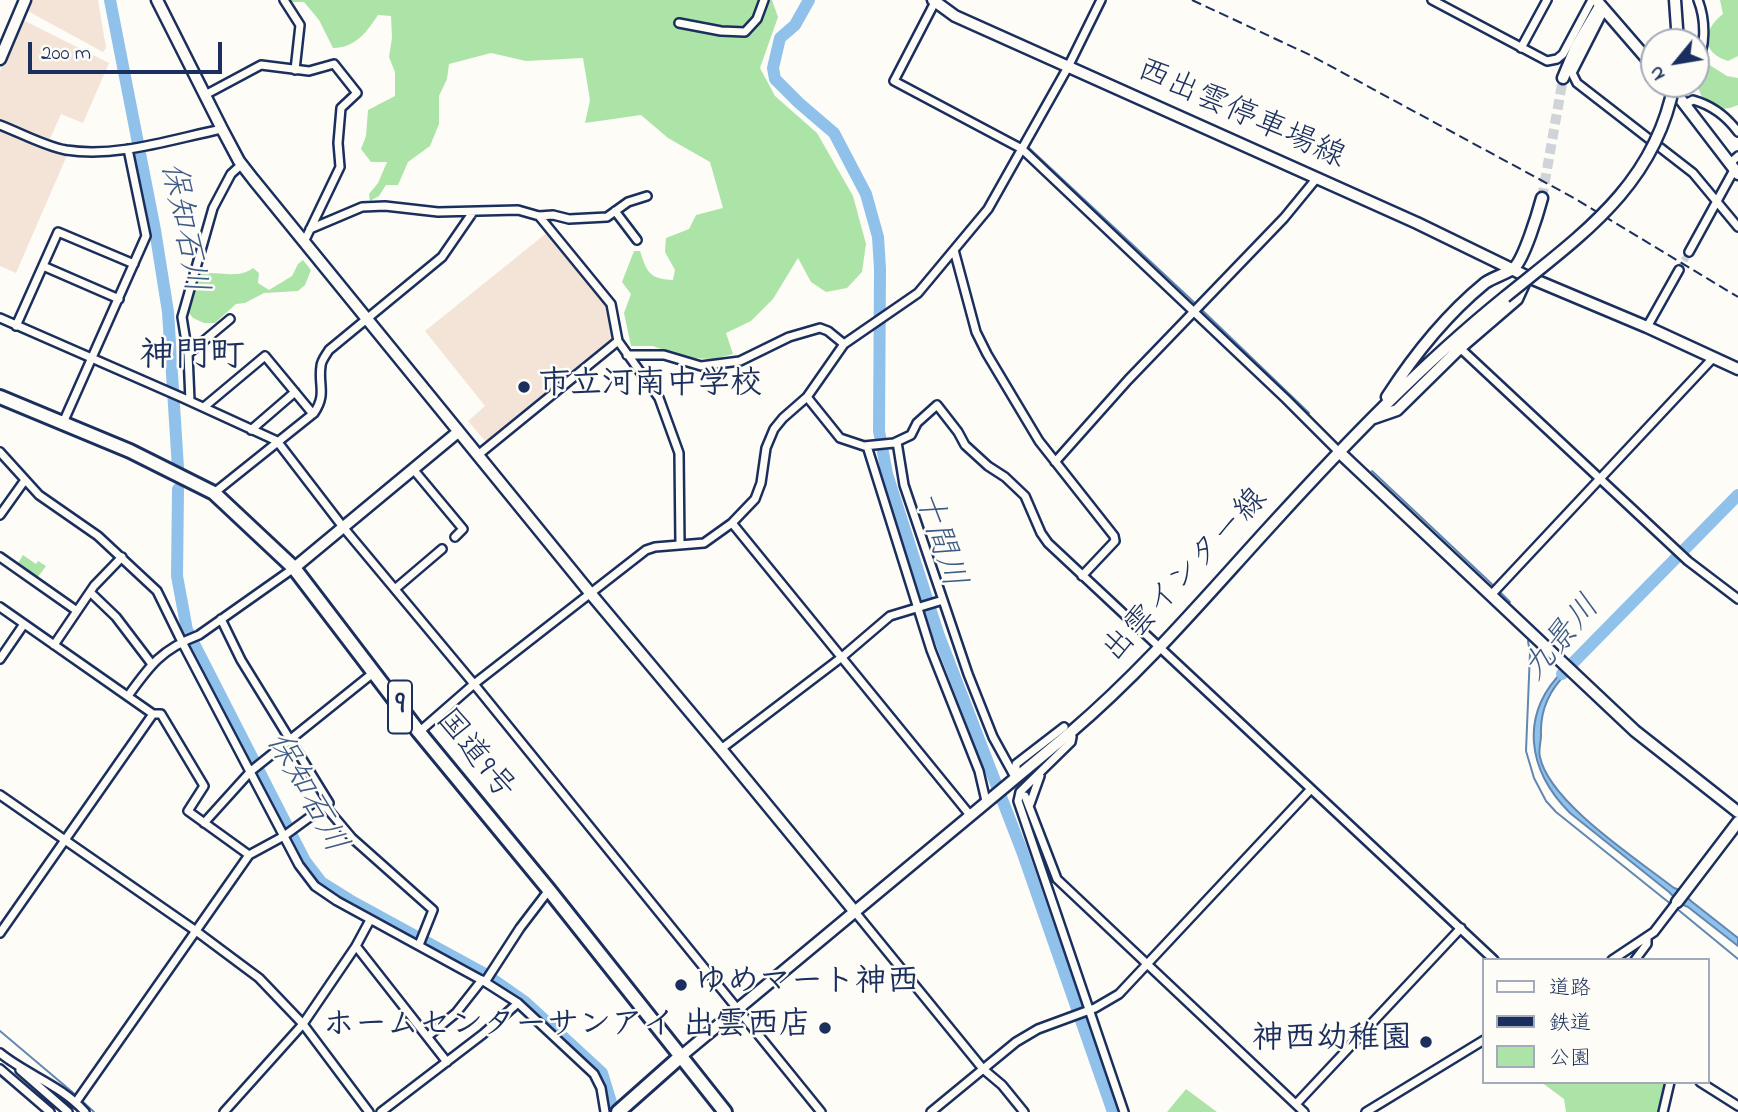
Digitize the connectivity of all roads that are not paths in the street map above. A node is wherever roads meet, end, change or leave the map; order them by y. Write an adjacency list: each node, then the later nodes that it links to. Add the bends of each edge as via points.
1 (25, 0): 17 (main road)
2 (157, 0): 21 (main road)
3 (284, 0): 19 (street, via 300,25)
4 (764, 0): 12 (street, via 757,19 745,32)
5 (1101, 0): 18 (street)
6 (1432, 0): 15 (street)
7 (1548, 0): 15 (street)
8 (1675, 0): 13 (main road)
9 (1698, 0): 14 (street)
10 (935, 1): 18 (main road, 西出雲停車場線, via 956,16); 29 (street, via 894,81)
11 (1598, 4): 15 (street, via 1561,57 1545,61); 16 (main road); 20 (main road); 36 (street, via 1572,73 1577,83 1693,173)
12 (679, 23)
13 (1677, 28)
14 (1701, 28)
15 (1521, 48)
16 (1640, 51)
17 (0, 59)
18 (1068, 67): 29 (street); 33 (main road, 西出雲停車場線)
19 (295, 70): 21 (street, via 261,65); 41 (street, via 334,64 357,93 341,108 340,167)
20 (1563, 78)
21 (205, 95): 26 (main road)
22 (1672, 98): 74 (main road, 出雲インター線, bridge, via 1654,144 1624,193 1587,230 1425,365)
23 (1682, 98): 24 (main road)
24 (1685, 104): 27 (street, via 1693,100 1704,104); 32 (main road)
25 (0, 125): 28 (street, via 63,149)
26 (222, 129): 28 (street); 31 (main road)
27 (1738, 132)
28 (128, 149): 47 (street, via 146,236)
29 (1022, 149): 44 (street, via 988,209); 54 (street)
30 (1738, 156): 32 (street)
31 (242, 164): 43 (main road); 63 (street, via 231,174 213,208 185,305 182,317)
32 (1733, 169): 36 (street)
33 (1316, 179): 46 (main road, 西出雲停車場線); 54 (street)
34 (647, 196): 37 (street)
35 (1542, 198): 49 (main road, via 1534,227)
36 (1717, 201): 40 (street); 45 (street)
37 (615, 211): 39 (street, via 607,216 569,219); 42 (street)
38 (473, 212): 39 (street, via 518,210); 41 (street, via 362,207); 56 (street, via 442,257)
39 (539, 216): 60 (street, via 611,304)
40 (1738, 227)
41 (310, 229): 43 (street)
42 (637, 240)
43 (304, 242): 56 (main road)
44 (954, 250): 61 (street, via 918,293); 84 (street, via 976,332)
45 (1689, 251)
46 (1487, 257): 49 (main road, 西出雲停車場線); 52 (main road)
47 (134, 264): 48 (street, via 58,232); 53 (street)
48 (43, 266): 53 (street); 58 (street)
49 (1513, 269): 51 (main road, 西出雲停車場線); 52 (main road)
50 (1679, 270): 59 (street)
51 (1528, 277): 59 (main road, 西出雲停車場線); 62 (main road, via 1517,299)
52 (1487, 282): 74 (main road, via 1419,351)
53 (118, 299): 65 (street)
54 (1193, 313): 82 (street); 84 (street)
55 (0, 318): 58 (street)
56 (367, 318): 73 (street, via 329,350 321,364 321,403); 77 (main road)
57 (230, 319): 63 (street)
58 (16, 326): 65 (street)
59 (1647, 327): 66 (main road, 西出雲停車場線)
60 (618, 341): 64 (street); 83 (street)
61 (844, 344): 64 (street, via 820,328 789,337 740,361 701,366 664,355); 70 (street)
62 (1460, 348): 74 (main road, via 1396,410); 86 (street)
63 (188, 354): 71 (street)
64 (626, 355): 93 (street, via 659,398 679,453)
65 (92, 358): 71 (street); 75 (street)
66 (1713, 358): 67 (main road, 西出雲停車場線); 86 (street)
67 (1738, 369)
68 (295, 393): 72 (street, via 265,356); 73 (street); 76 (street)
69 (0, 397): 75 (highway, 国道9号 / 9)
70 (807, 397): 80 (street, via 840,438); 90 (street, via 774,429 755,499)
71 (187, 400): 72 (street)
72 (204, 407): 76 (street)
73 (313, 414): 78 (street)
74 (1374, 416): 82 (main road, 出雲インター線)
75 (62, 425): 88 (highway, 国道9号 / 9, via 130,451)
76 (251, 430): 78 (street)
77 (458, 432): 83 (main road); 85 (main road)
78 (277, 441): 88 (street); 91 (street)
79 (896, 442): 80 (street); 98 (street, via 911,435 937,405 965,445 1025,496 1048,543); 104 (street, via 904,485)
80 (869, 445): 106 (street)
81 (0, 452): 87 (street)
82 (1339, 452): 102 (main road); 112 (main road, 出雲インター線)
83 (478, 455): 101 (main road)
84 (1055, 462): 98 (street, via 1115,541)
85 (413, 469): 91 (main road); 92 (street, via 463,529)
86 (1600, 479): 102 (street); 103 (street, via 1685,558)
87 (25, 480): 89 (street); 95 (street)
88 (214, 493): 97 (highway, 国道9号 / 9)
89 (0, 515)
90 (732, 523): 93 (street, via 704,543); 113 (street)
91 (344, 527): 97 (main road); 99 (street)
92 (455, 537)
93 (680, 545): 101 (street, via 646,550)
94 (442, 549): 99 (street)
95 (122, 557): 100 (street); 110 (street, via 157,591)
96 (0, 558): 107 (street)
97 (294, 568): 108 (street); 116 (highway, 国道9号 / 9)
98 (1082, 576): 112 (street)
99 (395, 589): 117 (street)
100 (90, 592): 107 (street); 115 (street)
101 (591, 594): 117 (street); 124 (main road)
102 (1492, 595): 134 (main road, via 1657,749)
103 (1738, 599)
104 (941, 601): 106 (street); 127 (street, via 993,737)
105 (0, 607): 109 (street)
106 (918, 608): 113 (street, via 890,616); 131 (street)
107 (77, 611): 111 (street)
108 (221, 619): 110 (street); 123 (street)
109 (24, 624): 111 (street); 114 (street)
110 (182, 642): 115 (street); 126 (street)
111 (54, 645): 118 (street)
112 (1160, 649): 127 (main road, 出雲インター線, via 1098,708); 128 (street)
113 (842, 657): 124 (street); 135 (street)
114 (0, 659)
115 (151, 663): 118 (street)
116 (373, 673): 121 (highway, 国道9号 / 9); 123 (street)
117 (474, 684): 121 (street); 157 (street)
118 (128, 696): 119 (street)
119 (153, 714): 137 (street, via 161,714 204,786 188,811); 139 (street)
120 (1064, 727): 127 (street, via 1016,764)
121 (419, 732): 141 (highway, 国道9号 / 9)
122 (1072, 737): 125 (street)
123 (290, 740): 126 (street); 132 (street, via 328,803)
124 (721, 748): 143 (main road)
125 (1043, 769): 133 (street); 158 (street, via 1020,792 1018,801)
126 (251, 771): 137 (street); 138 (street)
127 (1014, 776): 131 (main road, 出雲インター線)
128 (1311, 789): 145 (street); 154 (street)
129 (0, 794): 139 (street)
130 (1025, 796): 133 (street)
131 (988, 799): 135 (main road, 出雲インター線)
132 (325, 806): 138 (street); 149 (street, via 352,838 433,910)
133 (1030, 808): 154 (street, via 1057,879)
134 (1738, 813)
135 (970, 815): 143 (main road, 出雲インター線)
136 (1738, 822): 142 (main road)
137 (204, 823): 140 (street)
138 (284, 836): 140 (street); 144 (street, via 315,886)
139 (66, 840): 146 (street); 147 (street)
140 (248, 855): 146 (street)
141 (549, 890): 155 (street); 163 (highway, 国道9号 / 9)
142 (1677, 902): 148 (street)
143 (855, 912): 157 (main road, 出雲インター線); 167 (street)
144 (370, 920): 149 (street); 150 (street)
145 (1461, 928): 151 (street); 171 (street)
146 (196, 931): 159 (street, via 259,978); 170 (street)
147 (0, 933)
148 (1647, 937): 152 (street); 153 (street)
149 (419, 945): 155 (street)
150 (356, 946): 159 (street); 160 (street)
151 (1492, 958)
152 (1615, 958)
153 (1636, 958)
154 (1148, 963): 158 (street, via 1119,994); 171 (street)
155 (483, 981): 156 (street); 160 (street, via 456,1013)
156 (518, 1003): 164 (street); 180 (street, via 594,1074)
157 (737, 1010): 163 (main road, 出雲インター線); 182 (street)
158 (1089, 1011): 167 (street, via 1038,1029); 185 (street)
159 (303, 1024): 177 (street); 178 (street)
160 (428, 1036): 164 (street)
161 (1482, 1041): 187 (street)
162 (0, 1053): 165 (street)
163 (680, 1058): 173 (highway); 181 (highway, 国道9号 / 9)
164 (447, 1062): 179 (street)
165 (17, 1067): 170 (street, via 34,1073); 175 (street)
166 (0, 1069): 174 (street)
167 (983, 1069): 183 (street); 184 (street)
168 (1670, 1084): 188 (street)
169 (1703, 1084): 172 (street)
170 (76, 1102): 176 (street)
171 (1297, 1104): 186 (street)
172 (1738, 1106)
173 (619, 1111)
174 (50, 1112)
175 (68, 1112)
176 (85, 1112)
177 (224, 1112)
178 (369, 1112)
179 (381, 1112)
180 (605, 1112)
181 (725, 1112)
182 (821, 1112)
183 (930, 1112)
184 (1024, 1112)
185 (1124, 1112)
186 (1304, 1112)
187 (1366, 1112)
188 (1663, 1112)

